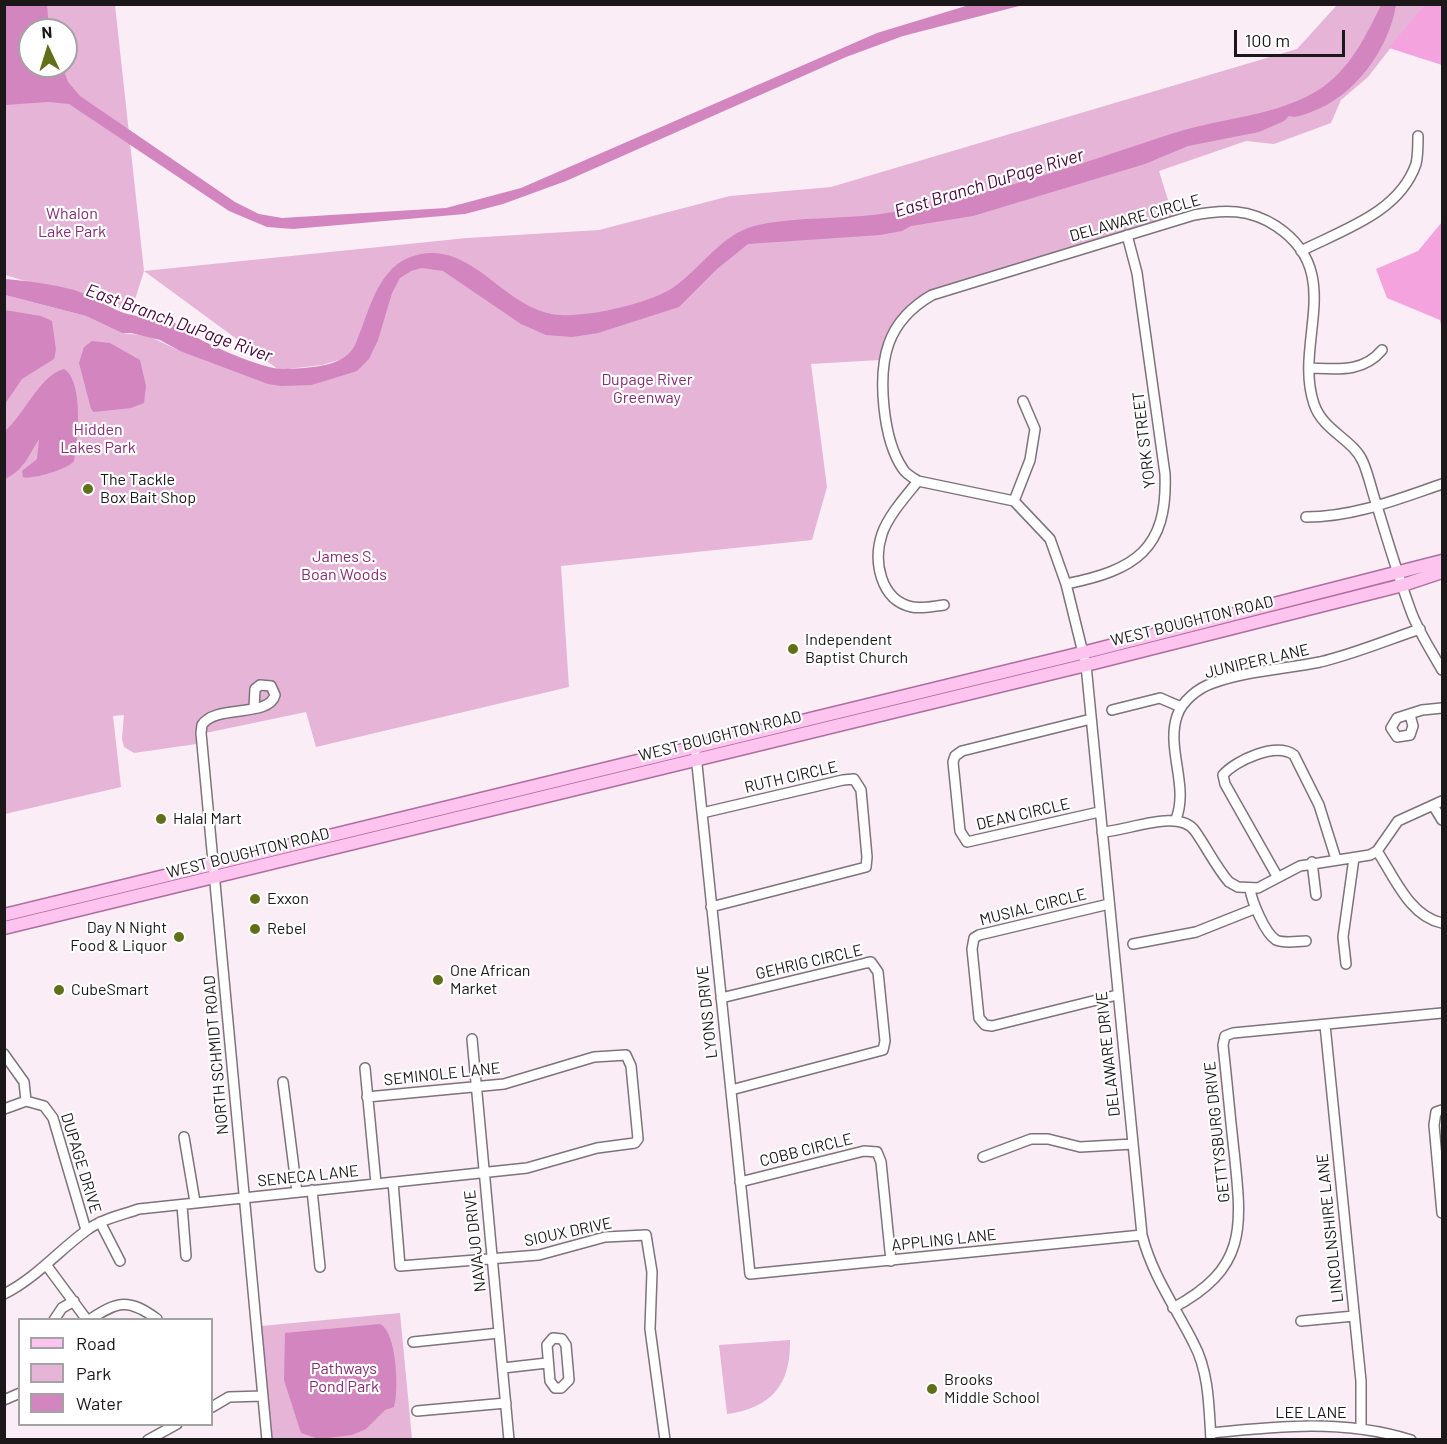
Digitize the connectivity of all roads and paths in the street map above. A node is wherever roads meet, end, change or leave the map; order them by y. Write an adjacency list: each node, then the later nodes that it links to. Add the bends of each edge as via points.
1 (1418, 136): 3 (street, via 1416,162 1409,177 1382,210)
2 (1127, 236): 3 (street, DELAWARE CIRCLE, via 1221,209 1262,217 1287,233); 7 (street, DELAWARE CIRCLE, via 932,295 903,319 885,359 887,418 904,471); 15 (street, YORK STREET, via 1140,295 1166,501 1160,525 1140,555 1120,569)
3 (1300, 251): 5 (street, DELAWARE CIRCLE, via 1310,267 1315,288)
4 (1382, 350): 5 (street, via 1362,366)
5 (1310, 368): 10 (street, DELAWARE CIRCLE, via 1314,405 1332,431 1362,460)
6 (1023, 401): 9 (street, via 1035,429 1030,460)
7 (918, 481): 9 (street); 16 (street, via 882,532 877,567 882,581 902,603 913,607)
8 (1443, 484): 10 (street)
9 (1014, 501): 15 (street, via 1050,539)
10 (1377, 506): 11 (street); 14 (street, DELAWARE CIRCLE)
11 (1306, 518)
12 (1443, 561): 14 (main road, WEST BOUGHTON ROAD)
13 (1443, 572): 14 (main road, WEST BOUGHTON ROAD)
14 (1401, 579): 17 (street, DELAWARE CIRCLE); 20 (main road, WEST BOUGHTON ROAD)
15 (1066, 584): 20 (street)
16 (944, 605)
17 (1420, 629): 19 (street, DELAWARE CIRCLE); 22 (street, JUNIPER LANE, via 1323,661 1212,683 1194,693)
18 (1443, 648): 19 (street)
19 (1432, 653): 21 (street, DELAWARE CIRCLE)
20 (1084, 659): 27 (street, DELAWARE DRIVE); 28 (main road, WEST BOUGHTON ROAD)
21 (1443, 670)
22 (1181, 707): 25 (street, via 1160,698); 34 (street, via 1176,718 1181,794)
23 (254, 708): 41 (street, NORTH SCHMIDT ROAD, via 210,717 202,725)
24 (1443, 708): 26 (street)
25 (1112, 710)
26 (1410, 715)
27 (1091, 719): 32 (street, DELAWARE DRIVE); 32 (street, DEAN CIRCLE, via 962,751 953,762 960,831 967,842)
28 (695, 753): 29 (main road, WEST BOUGHTON ROAD); 30 (main road, WEST BOUGHTON ROAD); 33 (street, LYONS DRIVE)
29 (634, 761): 30 (street); 41 (main road, WEST BOUGHTON ROAD)
30 (635, 775): 43 (main road, WEST BOUGHTON ROAD)
31 (1438, 804): 35 (street); 37 (street, via 1398,821)
32 (1100, 812): 36 (street, DELAWARE DRIVE)
33 (702, 813): 47 (street, LYONS DRIVE); 47 (street, RUTH CIRCLE, via 843,780 856,780 861,790 866,867)
34 (1176, 819): 36 (street); 44 (street, via 1189,823 1230,882)
35 (1443, 820)
36 (1102, 832): 46 (street, DELAWARE DRIVE)
37 (1377, 851): 38 (street); 50 (street, via 1410,902 1422,915)
38 (1354, 858): 39 (street); 54 (street, via 1343,937)
39 (1336, 859): 40 (street); 42 (street, via 1319,805 1294,755 1276,749 1230,767 1223,775)
40 (1312, 862): 42 (street); 45 (street)
41 (213, 864): 43 (street, NORTH SCHMIDT ROAD); 49 (main road, WEST BOUGHTON ROAD)
42 (1278, 876): 44 (street)
43 (215, 878): 51 (main road, WEST BOUGHTON ROAD); 79 (street, NORTH SCHMIDT ROAD)
44 (1250, 889): 48 (street)
45 (1316, 896)
46 (1109, 904): 55 (street, DELAWARE DRIVE); 55 (street, MUSIAL CIRCLE, via 979,935 974,938 972,949 979,1018 985,1025)
47 (711, 907): 56 (street, LYONS DRIVE)
48 (1254, 909): 52 (street, via 1277,940); 53 (street, via 1206,929)
49 (4, 915)
50 (1443, 923)
51 (4, 928)
52 (1306, 941)
53 (1134, 944)
54 (1346, 964)
55 (1117, 996): 71 (street, DELAWARE DRIVE)
56 (721, 998): 64 (street, LYONS DRIVE); 64 (street, GEHRIG CIRCLE, via 871,962 878,972 883,1050)
57 (1443, 1013): 58 (street, GETTYSBURG DRIVE)
58 (1325, 1025): 95 (street, GETTYSBURG DRIVE, via 1225,1036 1239,1202 1237,1235 1230,1258 1217,1277 1196,1296); 96 (street, LINCOLNSHIRE LANE)
59 (472, 1039): 63 (street, NAVAJO DRIVE)
60 (4, 1054): 66 (street, via 24,1082)
61 (364, 1068): 65 (street)
62 (283, 1082): 78 (street)
63 (475, 1087): 65 (street, SEMINOLE LANE); 70 (street, SEMINOLE LANE, via 504,1084 603,1056 626,1055 631,1066); 73 (street, NAVAJO DRIVE)
64 (730, 1090): 75 (street, LYONS DRIVE)
65 (367, 1097): 76 (street)
66 (26, 1101): 67 (street); 84 (street, DUPAGE DRIVE, via 44,1106 53,1118)
67 (4, 1109)
68 (1443, 1110): 82 (street, via 1436,1112 1434,1125)
69 (184, 1137): 80 (street)
70 (637, 1142): 73 (street, SENECA LANE)
71 (1133, 1144): 72 (street, via 1080,1147 1031,1139); 85 (street, DELAWARE DRIVE)
72 (983, 1157)
73 (484, 1174): 74 (street, SENECA LANE); 87 (street, NAVAJO DRIVE)
74 (393, 1182): 76 (street, SENECA LANE); 87 (street, SIOUX DRIVE, via 400,1266)
75 (740, 1182): 89 (street, COBB CIRCLE, via 864,1151 877,1152); 92 (street, LYONS DRIVE)
76 (376, 1184): 77 (street, SENECA LANE)
77 (312, 1190): 78 (street, SENECA LANE); 91 (street)
78 (297, 1192): 79 (street, SENECA LANE)
79 (244, 1197): 80 (street, SENECA LANE); 107 (street, NORTH SCHMIDT ROAD)
80 (195, 1202): 81 (street, SENECA LANE)
81 (182, 1205): 83 (street, SENECA LANE, via 139,1209); 86 (street)
82 (1443, 1213)
83 (100, 1222): 84 (street, SENECA LANE); 88 (street)
84 (86, 1230): 90 (street, SENECA LANE)
85 (1142, 1235): 89 (street, APPLING LANE); 95 (street, DELAWARE DRIVE)
86 (186, 1257)
87 (493, 1260): 102 (street, NAVAJO DRIVE); 118 (street, SIOUX DRIVE, via 539,1255 605,1237 646,1235 652,1272 651,1340)
88 (120, 1261)
89 (891, 1261): 92 (street, APPLING LANE)
90 (47, 1266): 93 (street, SENECA LANE); 94 (street)
91 (320, 1267)
92 (750, 1274)
93 (4, 1294)
94 (74, 1301): 97 (street); 98 (street)
95 (1173, 1308): 114 (street, DELAWARE DRIVE, via 1201,1361)
96 (1354, 1317): 101 (street); 113 (street, LINCOLNSHIRE LANE, via 1362,1396)
97 (55, 1318)
98 (87, 1318)
99 (91, 1318): 100 (street, via 106,1308 127,1303)
100 (156, 1318)
101 (1301, 1322)
102 (499, 1333): 103 (street); 105 (street, NAVAJO DRIVE)
103 (413, 1342)
104 (547, 1363): 104 (street, via 548,1342 562,1339 569,1380 564,1387 558,1389 551,1384); 105 (street)
105 (503, 1368): 109 (street, NAVAJO DRIVE)
106 (18, 1394): 108 (street)
107 (263, 1396): 110 (street, via 229,1397); 116 (street, NORTH SCHMIDT ROAD)
108 (4, 1400)
109 (506, 1403): 111 (street); 117 (street, NAVAJO DRIVE)
110 (213, 1406)
111 (417, 1410)
112 (175, 1426): 115 (street)
113 (1361, 1428): 114 (street, LEE LANE, via 1294,1425); 119 (street, LEE LANE)
114 (1211, 1436)
115 (148, 1440)
116 (267, 1440)
117 (509, 1440)
118 (665, 1440)
119 (1411, 1440)

